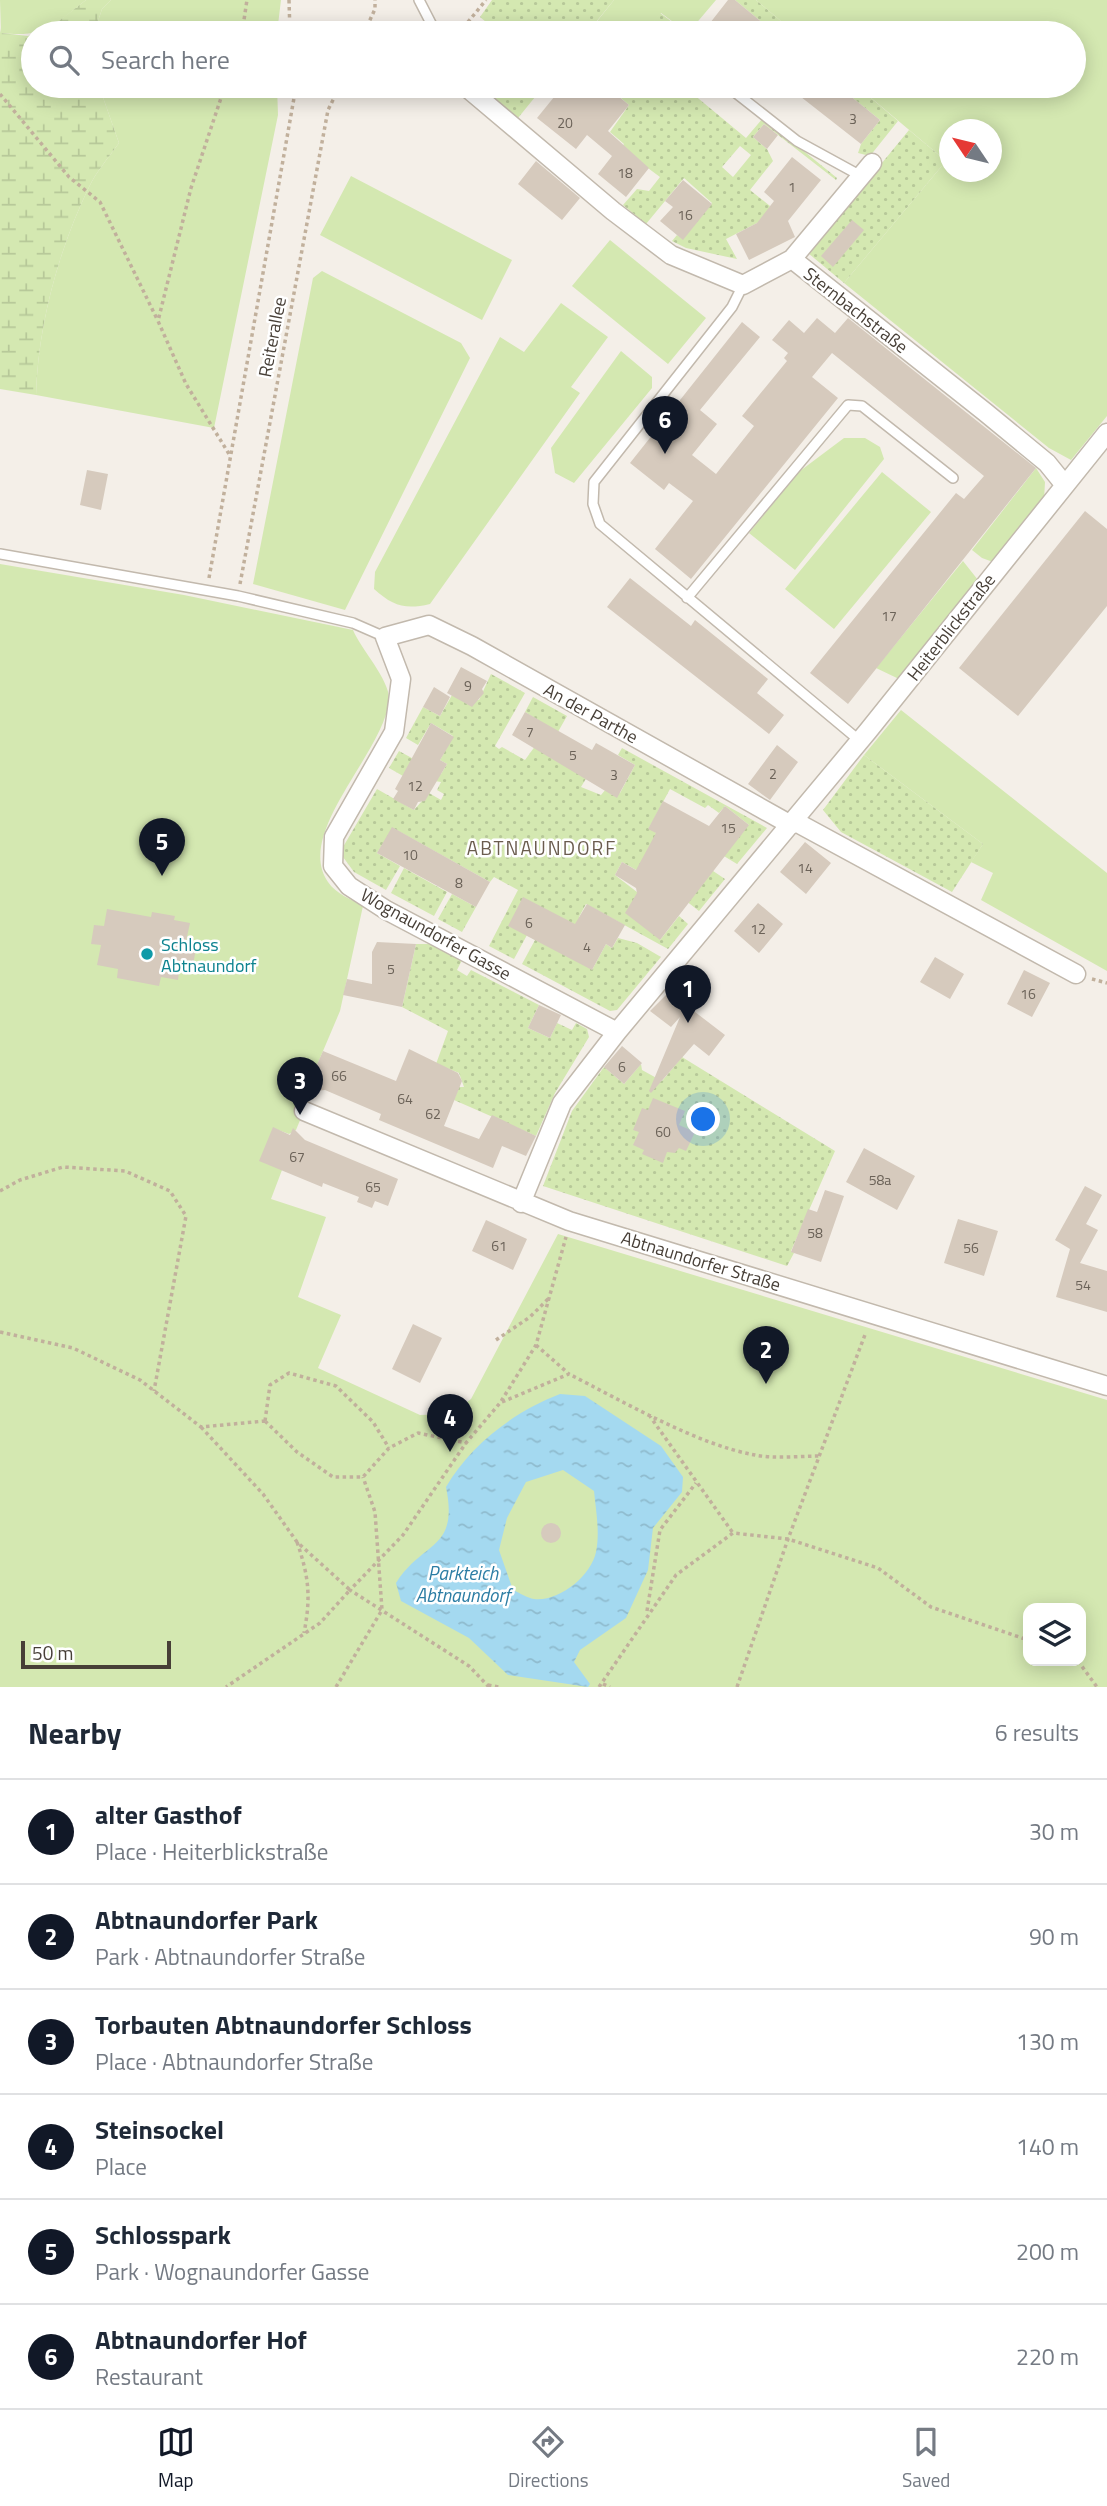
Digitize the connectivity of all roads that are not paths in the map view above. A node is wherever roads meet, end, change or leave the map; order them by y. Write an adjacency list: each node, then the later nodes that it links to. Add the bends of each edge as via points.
1 (419, 0): 2 (lane)
2 (430, 21)
3 (479, 98): 7 (street, via 671,255)
4 (742, 98): 5 (lane, via 797,141)
5 (866, 170): 6 (street)
6 (792, 259): 7 (street, Sternbachstraße); 10 (street, Sternbachstraße, via 1016,437)
7 (743, 285): 12 (lane, via 732,307 594,482 593,505 600,524)
8 (1107, 433): 10 (street, Heiterblickstraße)
9 (953, 478): 12 (lane, via 862,406 848,405)
10 (1064, 484): 14 (street, Heiterblickstraße)
11 (0, 554): 13 (lane, via 238,596 353,623)
12 (687, 598): 14 (lane)
13 (385, 637): 15 (street, An der Parthe, via 429,625); 17 (street, Wognaundorfer Gasse, via 401,679 394,733 334,837 333,866 349,886 386,909)
14 (860, 740): 15 (street, Heiterblickstraße)
15 (792, 823): 16 (street); 17 (street, Heiterblickstraße)
16 (1076, 974)
17 (617, 1032): 19 (street, Heiterblickstraße, via 562,1103)
18 (304, 1111): 19 (street, Abtnaundorfer Straße)
19 (521, 1203): 20 (street, Abtnaundorfer Straße)
20 (1107, 1386)

